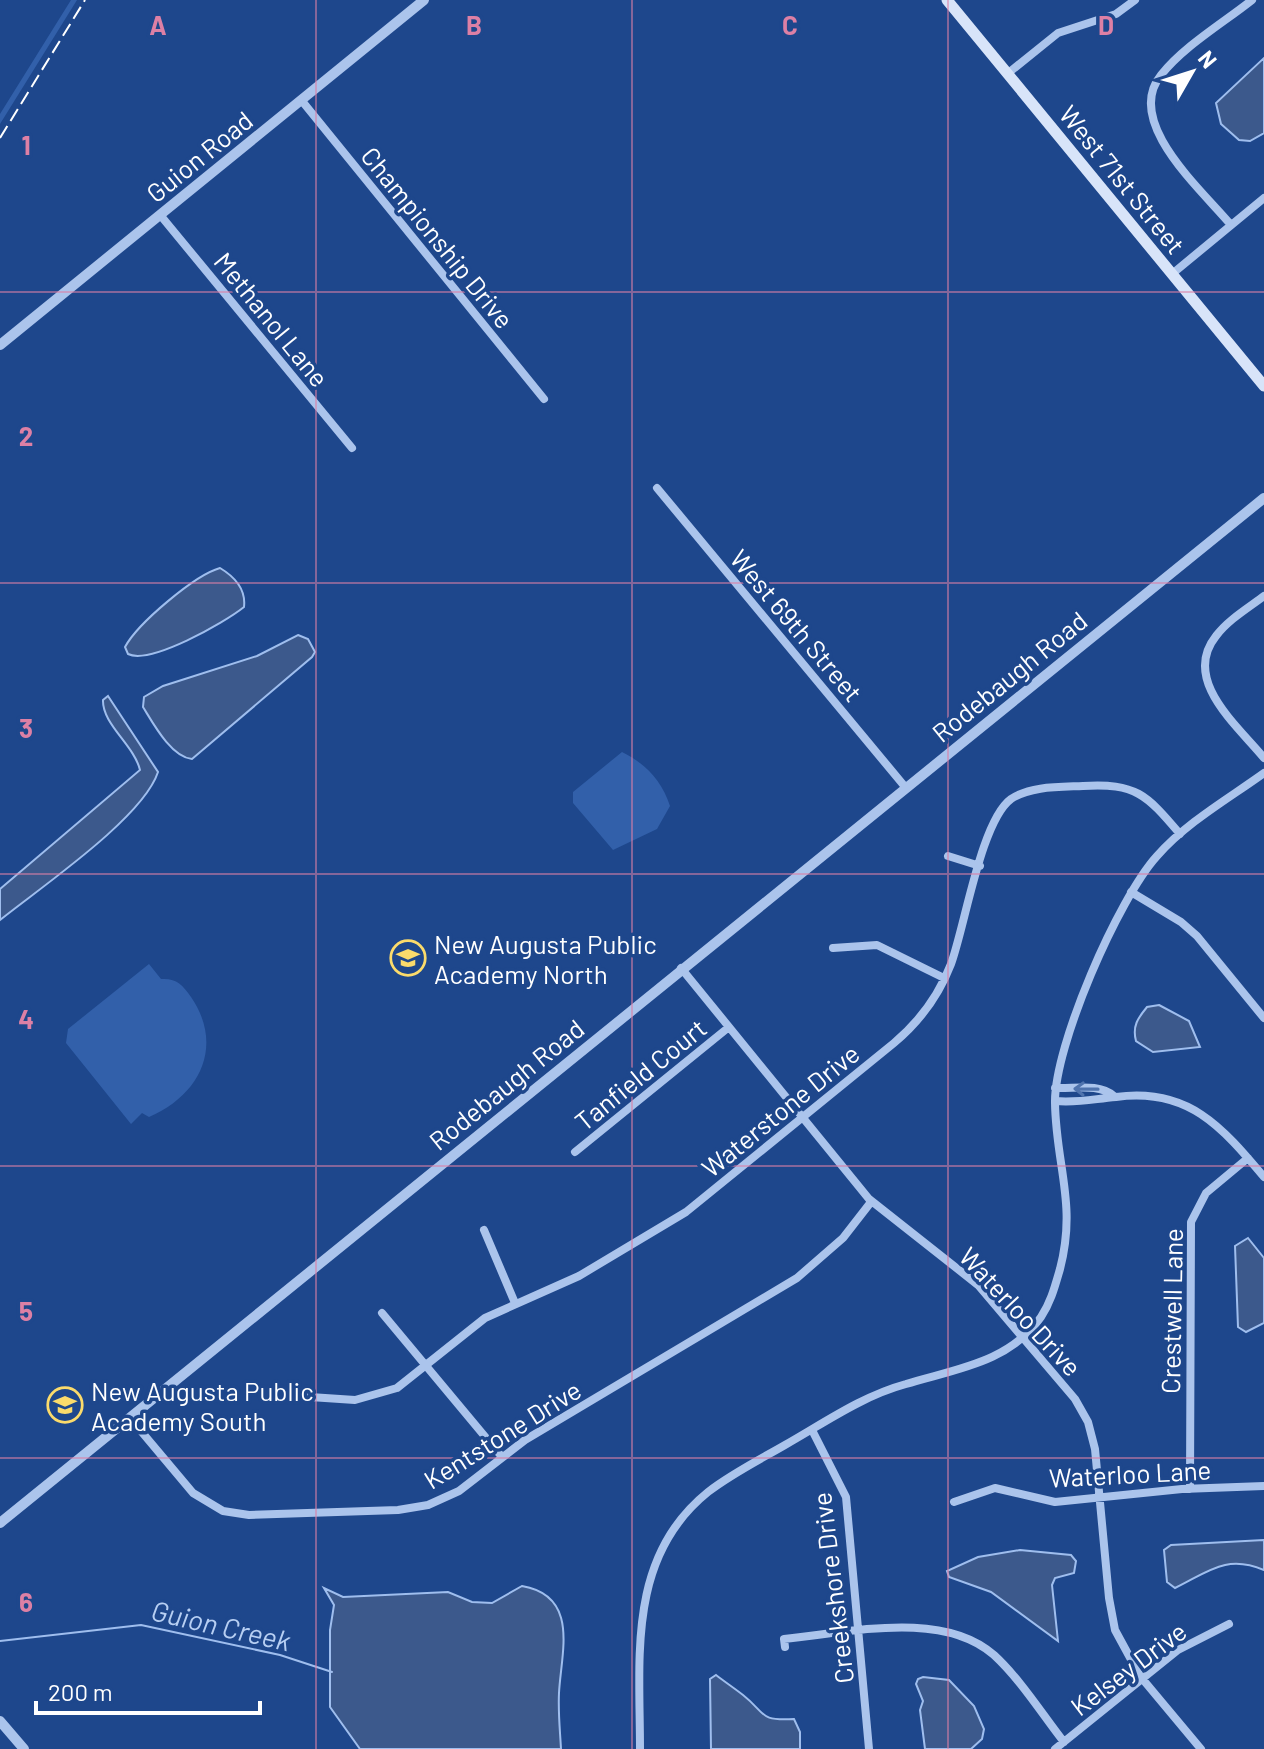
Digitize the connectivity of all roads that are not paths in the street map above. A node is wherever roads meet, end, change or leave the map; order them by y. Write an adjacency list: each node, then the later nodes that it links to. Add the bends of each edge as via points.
1 (424, 0): 6 (street, Guion Road)
2 (947, 0): 5 (main road, West 71st Street)
3 (1135, 0): 5 (street, via 1116,14 1058,33)
4 (1252, 0): 9 (street, via 1165,70 1149,107 1157,135)
5 (1007, 74): 10 (main road, West 71st Street)
6 (302, 101): 8 (street, Guion Road); 13 (street, Championship Drive)
7 (1264, 198): 9 (street)
8 (161, 216): 11 (street, Guion Road); 14 (street, Methanol Lane)
9 (1231, 225): 10 (street)
10 (1172, 274): 12 (main road, West 71st Street)
11 (0, 345)
12 (1264, 386)
13 (544, 399)
14 (352, 448)
15 (657, 488): 20 (street, West 69th Street)
16 (1264, 498): 20 (street, Rodebaugh Road)
17 (1264, 596): 18 (street, via 1217,635 1205,664 1213,696)
18 (1264, 758)
19 (1264, 773): 21 (street)
20 (906, 788): 26 (street, Rodebaugh Road)
21 (1180, 834): 23 (street, Waterstone Drive, via 1153,802 1128,787 1032,790 1013,798 998,814); 24 (street)
22 (948, 856): 23 (street)
23 (980, 866): 27 (street, Waterstone Drive)
24 (1131, 892): 28 (street, via 1197,936); 30 (street, via 1066,1037)
25 (833, 948): 27 (street, via 877,945)
26 (681, 968): 29 (street, Waterloo Drive); 44 (street, Rodebaugh Road)
27 (944, 978): 33 (street, Waterstone Drive, via 904,1034)
28 (1264, 1018)
29 (729, 1027): 33 (street, Waterloo Drive); 34 (street, Tanfield Court)
30 (1055, 1088): 31 (street, one-way to 30, via 1091,1087); 32 (street)
31 (1114, 1096): 32 (street, via 1101,1102); 35 (street, via 1163,1099 1192,1108 1219,1125)
32 (1055, 1101): 41 (street, via 1069,1228 1052,1296)
33 (802, 1118): 37 (street, Waterloo Drive); 39 (street, Waterstone Drive, via 686,1212 579,1276)
34 (575, 1152)
35 (1248, 1158): 36 (street); 48 (street, Crestwell Lane, via 1202,1197 1191,1222)
36 (1264, 1177)
37 (871, 1202): 41 (street, Waterloo Drive, via 972,1279); 46 (street, Kentstone Drive, via 843,1238 802,1274)
38 (484, 1230): 39 (street)
39 (515, 1303): 42 (street, Waterstone Drive, via 482,1320)
40 (382, 1313): 42 (street)
41 (1022, 1338): 45 (street, via 984,1362 884,1391); 49 (street, Waterloo Drive, via 1081,1409 1095,1449)
42 (426, 1365): 43 (street, Waterstone Drive, via 397,1388 367,1399); 46 (street)
43 (280, 1395)
44 (130, 1418): 46 (street, Kentstone Drive, via 193,1493 214,1508 240,1514 418,1508 459,1491); 51 (street, Rodebaugh Road)
45 (812, 1430): 53 (street, Creekshore Drive, via 846,1497); 59 (street, via 706,1493 661,1548 640,1619)
46 (502, 1457)
47 (1264, 1486): 48 (street, Waterloo Lane)
48 (1190, 1489): 49 (street, Waterloo Lane)
49 (1100, 1498): 50 (street, Waterloo Lane, via 1051,1502 1000,1488); 55 (street, Waterloo Drive, via 1114,1624)
50 (954, 1502)
51 (0, 1523)
52 (1229, 1624): 55 (street, Kelsey Drive, via 1190,1643)
53 (859, 1632): 54 (street, via 784,1639); 57 (street, via 928,1628 977,1643 1002,1664); 60 (street, Creekshore Drive)
54 (785, 1647)
55 (1142, 1679): 57 (street, Kelsey Drive); 62 (street, Waterloo Drive)
56 (0, 1721): 58 (street)
57 (1064, 1742): 61 (street, Kelsey Drive)
58 (24, 1749)
59 (640, 1749)
60 (869, 1749)
61 (1055, 1749)
62 (1201, 1749)

